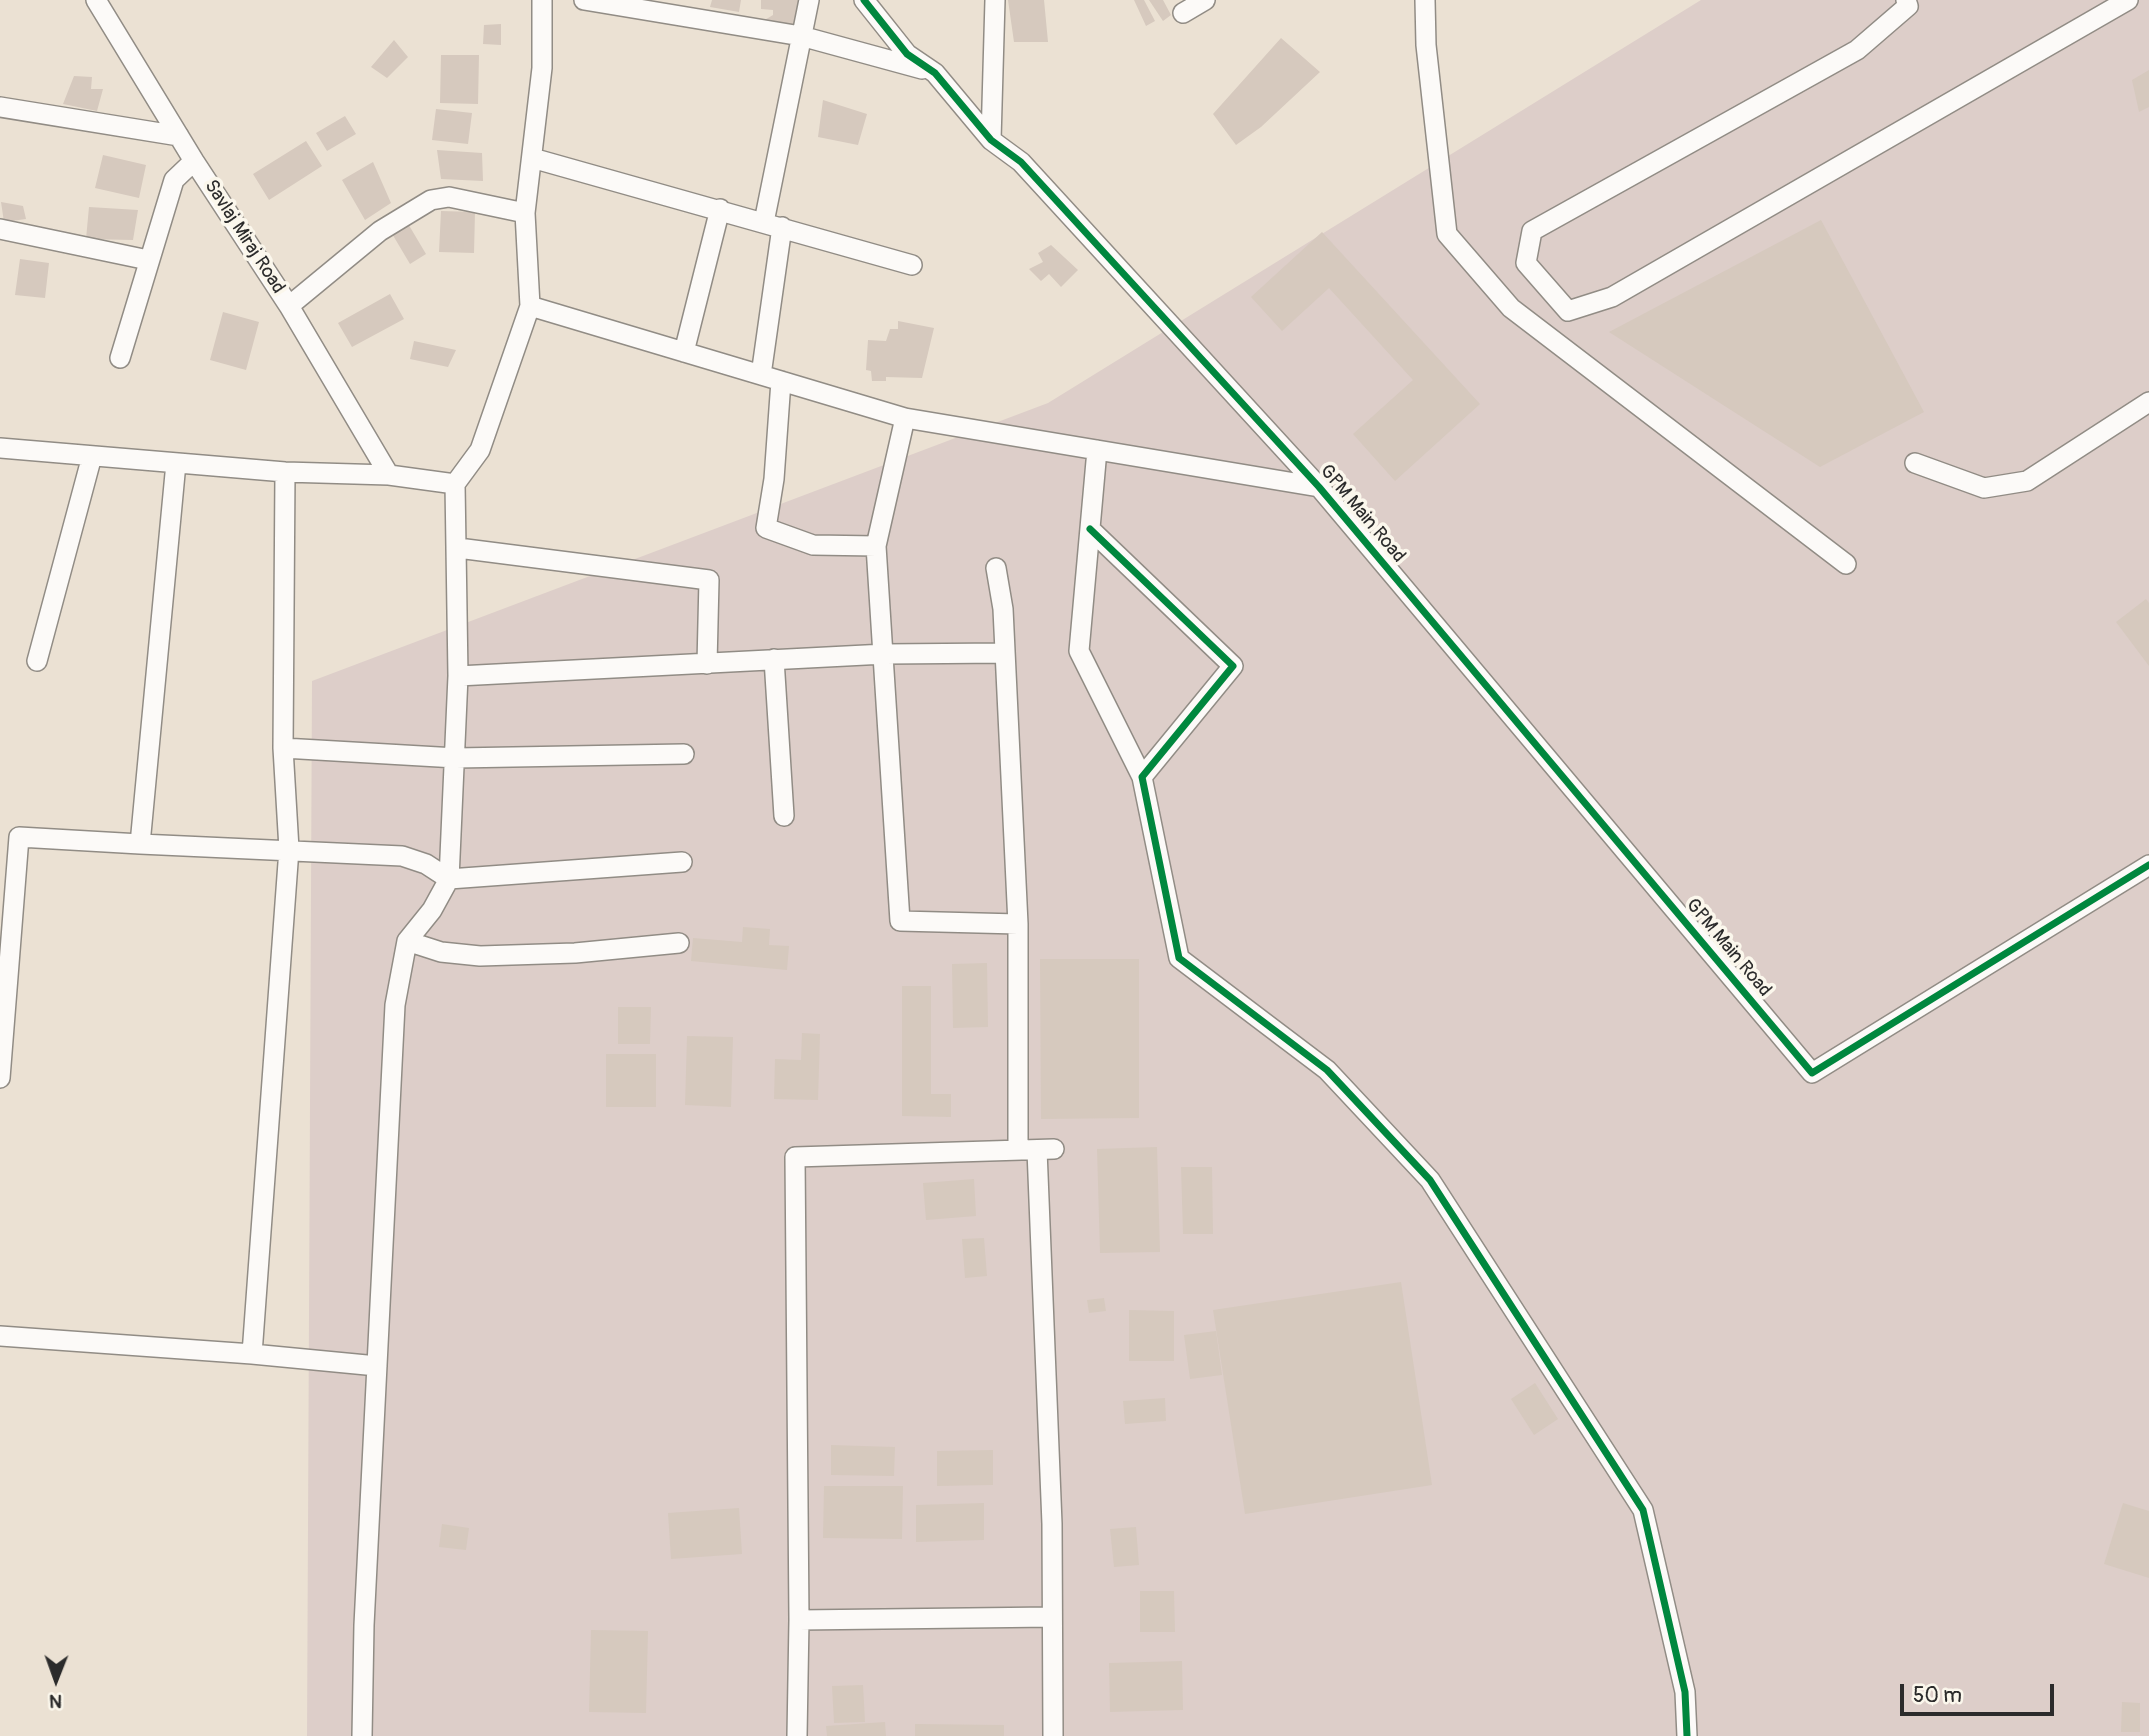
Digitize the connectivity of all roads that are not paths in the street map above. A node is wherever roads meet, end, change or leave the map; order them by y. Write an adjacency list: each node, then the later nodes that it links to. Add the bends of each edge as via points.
1 (96, 0): 15 (street, Savlaj Miraj Road)
2 (542, 0): 17 (street, via 542,68)
3 (584, 0): 12 (street)
4 (808, 0): 12 (street)
5 (864, 0): 13 (street, GPM Main Road, via 907,54)
6 (995, 0): 16 (street)
7 (1205, 0): 11 (street)
8 (1425, 0): 45 (street, via 1447,234 1511,308)
9 (1906, 0): 10 (street, via 1908,6 1857,50 1532,231 1525,263 1568,311 1612,297)
10 (2128, 0)
11 (1183, 13)
12 (801, 36): 13 (street); 21 (street)
13 (935, 73): 16 (street, GPM Main Road)
14 (0, 107): 15 (street)
15 (179, 136): 18 (street, Savlaj Miraj Road)
16 (991, 140): 41 (street, GPM Main Road, via 1021,162)
17 (532, 158): 19 (street); 20 (street)
18 (194, 161): 23 (street, via 174,180); 25 (street, Savlaj Miraj Road)
19 (720, 209): 21 (street); 27 (street)
20 (525, 213): 25 (street, via 449,197 431,200 380,231); 26 (street)
21 (773, 224): 24 (street); 29 (street)
22 (0, 229): 23 (street)
23 (148, 260): 28 (street)
24 (912, 265)
25 (289, 306): 39 (street, Savlaj Miraj Road)
26 (530, 306): 27 (street); 40 (street, via 480,450)
27 (684, 352): 29 (street)
28 (120, 358)
29 (761, 375): 30 (street)
30 (781, 381): 32 (street); 43 (street, via 766,528 813,545)
31 (2149, 402): 37 (street, via 2027,481 1984,488)
32 (905, 418): 34 (street); 43 (street)
33 (0, 448): 35 (street)
34 (1097, 450): 41 (street); 42 (street)
35 (92, 456): 36 (street); 50 (street)
36 (176, 463): 38 (street); 58 (street)
37 (1916, 463)
38 (285, 472): 39 (street); 53 (street)
39 (389, 475): 40 (street)
40 (455, 484): 44 (street)
41 (1319, 488): 61 (street, GPM Main Road, via 1812,1073)
42 (1090, 529): 56 (street, via 1079,650); 56 (street, via 1233,666)
43 (876, 546): 48 (street)
44 (458, 548): 51 (street, via 709,580); 52 (street)
45 (1846, 564)
46 (996, 568): 47 (street)
47 (1005, 653): 48 (street); 63 (street)
48 (885, 654): 49 (street); 63 (street, via 900,922)
49 (774, 659): 51 (street); 57 (street)
50 (37, 661)
51 (707, 664): 52 (street)
52 (458, 676): 55 (street)
53 (283, 748): 55 (street); 59 (street)
54 (684, 754): 55 (street)
55 (456, 758): 62 (street)
56 (1142, 776): 76 (street, via 1179,958 1327,1070 1430,1180 1643,1510 1685,1692)
57 (784, 816)
58 (140, 844): 59 (street); 66 (street, via 19,838)
59 (289, 849): 62 (street, via 402,856); 69 (street)
60 (682, 862): 62 (street)
61 (2149, 865)
62 (449, 879): 64 (street)
63 (1018, 923): 67 (street)
64 (407, 941): 65 (street, via 441,952 480,956); 70 (street, via 395,1005)
65 (679, 943)
66 (0, 1078)
67 (1036, 1150): 71 (street); 72 (street, via 795,1157)
68 (0, 1336): 69 (street)
69 (252, 1353): 70 (street)
70 (377, 1366): 73 (street)
71 (1052, 1617): 72 (street); 75 (street)
72 (799, 1620): 74 (street)
73 (362, 1736)
74 (797, 1736)
75 (1053, 1736)
76 (1687, 1736)

